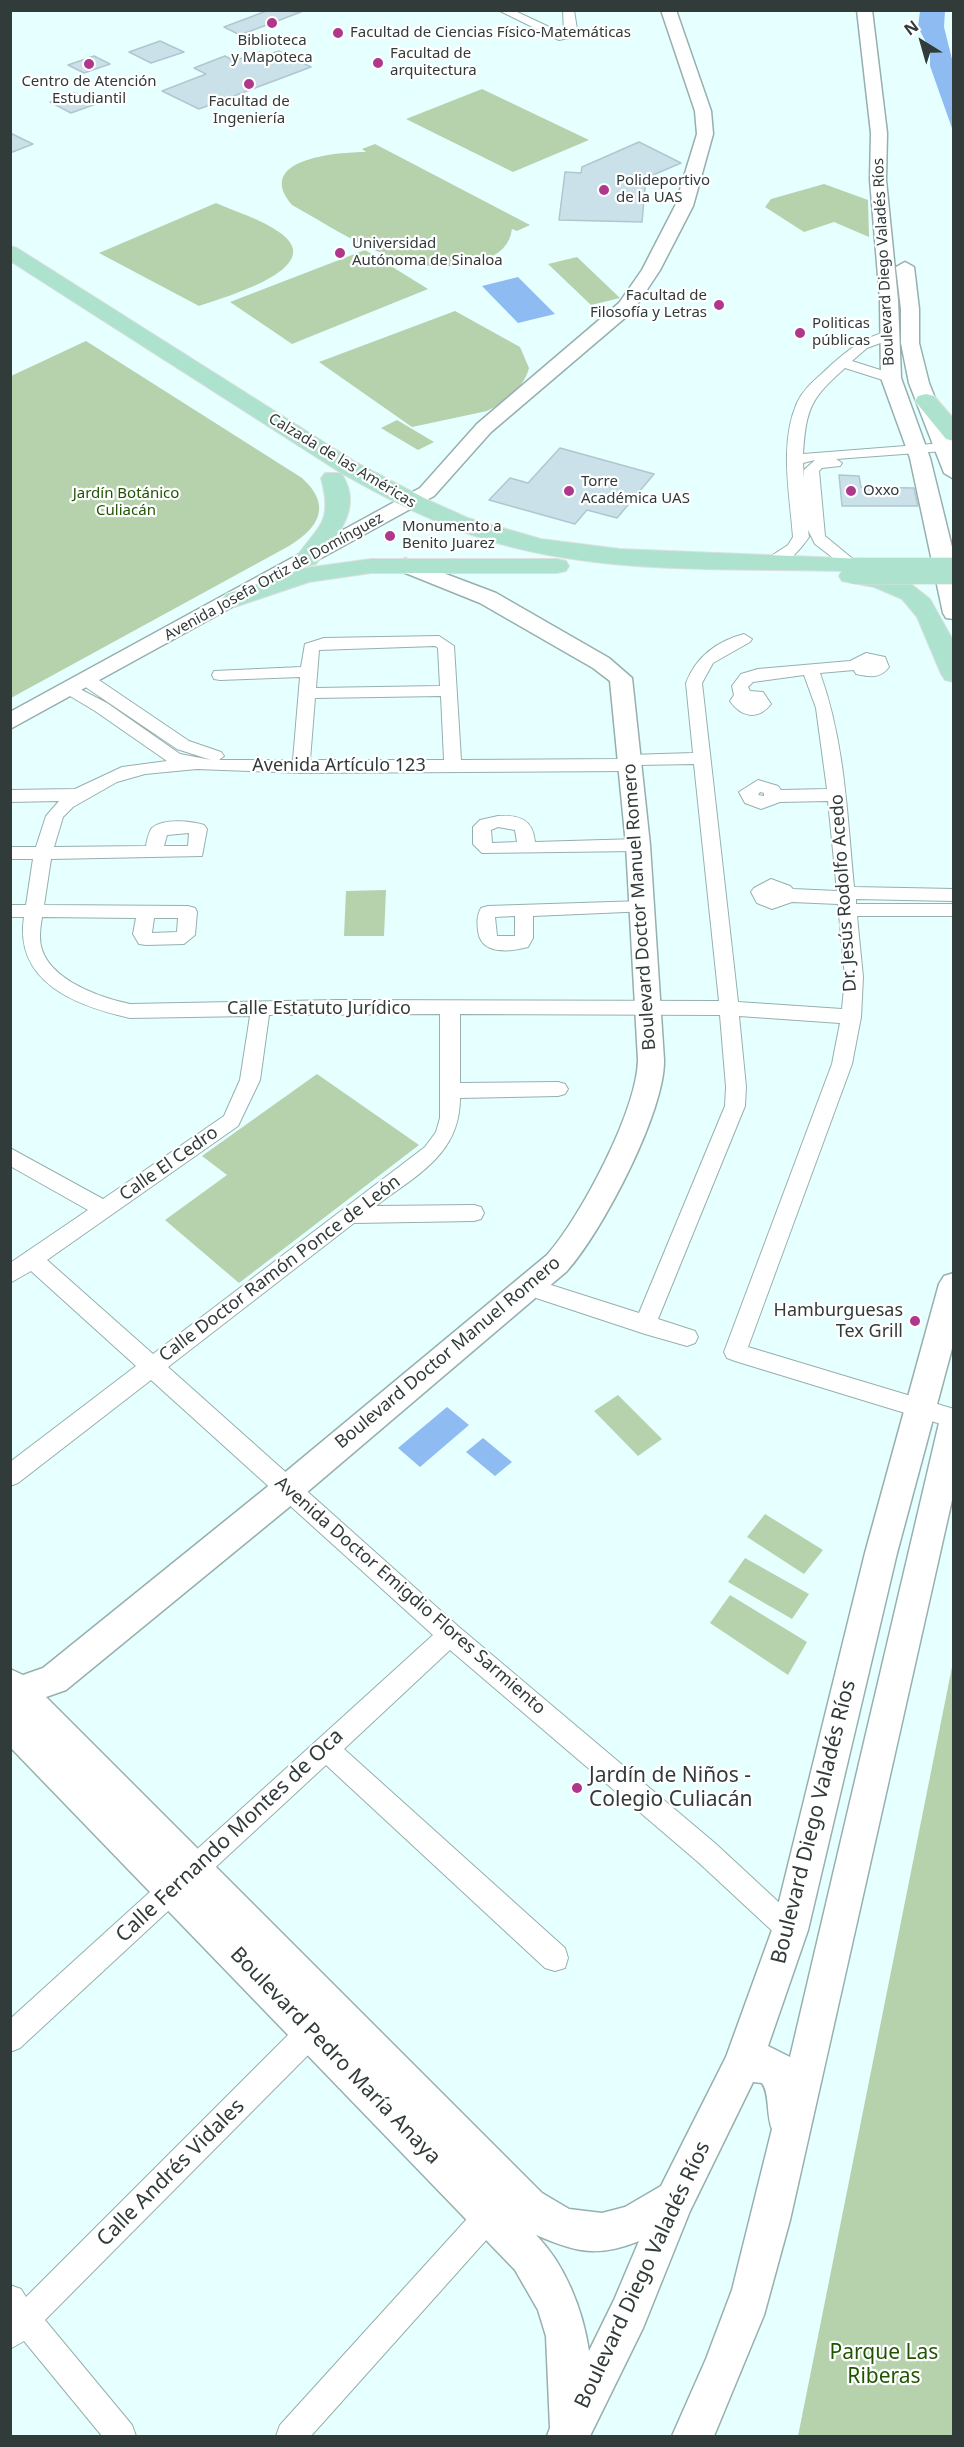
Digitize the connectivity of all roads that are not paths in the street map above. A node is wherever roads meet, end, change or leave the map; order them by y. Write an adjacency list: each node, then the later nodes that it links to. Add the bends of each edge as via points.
1 (503, 10): 2 (street, via 563,38 572,36)
2 (568, 10)
3 (668, 10): 18 (main road, Avenida Josefa Ortiz de Domínguez, via 703,111 705,134 678,219 626,308 484,428)
4 (864, 10): 10 (main road, Boulevard Diego Valadés Ríos, via 879,133 878,180 889,300)
5 (883, 28): 6 (main road)
6 (886, 48)
7 (903, 248): 13 (main road, Boulevard Diego Valadés Ríos, via 911,351)
8 (10, 252): 18 (main road, Calzada de las Américas)
9 (10, 273): 17 (main road, Calzada de las Américas, via 201,398)
10 (888, 335): 11 (street, via 862,345); 12 (main road, Boulevard Diego Valadés Ríos)
11 (841, 362): 12 (street); 16 (street, via 804,403 796,431)
12 (891, 378): 15 (main road, Boulevard Diego Valadés Ríos)
13 (926, 401): 14 (main road)
14 (950, 453): 15 (street)
15 (919, 454): 16 (street, via 814,456); 24 (street, via 812,468 816,535); 30 (main road, Boulevard Diego Valadés Ríos)
16 (795, 460): 20 (street, via 801,537 793,548)
17 (333, 478): 18 (main road, Calzada de las Américas); 19 (main road, via 338,512)
18 (409, 502): 19 (main road, Avenida Josefa Ortiz de Domínguez); 20 (main road, Calzada de las Américas, via 485,531 541,546 652,559); 23 (main road, Calzada de las Américas, via 454,537)
19 (307, 559): 29 (main road, Avenida Josefa Ortiz de Domínguez)
20 (771, 563): 24 (main road, Calzada de las Américas)
21 (954, 563): 24 (main road)
22 (406, 565): 25 (main road); 28 (main road, Boulevard Doctor Manuel Romero); 29 (main road, via 314,573)
23 (557, 566): 25 (main road); 26 (main road, Calzada de las Américas)
24 (855, 566): 26 (main road, Calzada de las Américas); 27 (main road, bridge)
25 (498, 567): 28 (main road, via 484,574 480,581)
26 (808, 571): 36 (main road, via 880,579 910,590 929,615)
27 (954, 571)
28 (488, 598): 45 (main road, Boulevard Doctor Manuel Romero, via 621,678)
29 (235, 599): 37 (main road, Avenida Josefa Ortiz de Domínguez)
30 (954, 613)
31 (744, 639): 43 (street, via 708,658 697,673 694,683)
32 (857, 665): 33 (street)
33 (810, 669): 40 (street, via 751,676 739,687); 50 (street, Dr. Jesús Rodolfo Acedo, via 824,708)
34 (309, 672): 35 (street); 38 (street, via 309,652 317,644 440,641 447,646); 39 (street)
35 (220, 675)
36 (954, 675)
37 (78, 685): 41 (main road, Avenida Josefa Ortiz de Domínguez); 42 (street, Avenida Artículo 123); 46 (street, Avenida Artículo 123, via 193,750 217,756)
38 (450, 691): 39 (street); 44 (street)
39 (308, 693): 46 (street)
40 (743, 696)
41 (10, 722)
42 (150, 742): 47 (street, Avenida Artículo 123, via 174,758); 48 (street)
43 (703, 758): 45 (street, Avenida Artículo 123); 68 (street)
44 (453, 759): 45 (street, Avenida Artículo 123); 46 (street, Avenida Artículo 123)
45 (630, 759): 53 (main road, Boulevard Doctor Manuel Romero)
46 (302, 761): 47 (street, Avenida Artículo 123)
47 (197, 764): 48 (street)
48 (127, 771): 49 (street, Calle Estatuto Jurídico)
49 (79, 795): 51 (street); 56 (street, Calle Estatuto Jurídico, via 55,816)
50 (838, 795): 52 (street); 60 (street, Dr. Jesús Rodolfo Acedo)
51 (10, 796)
52 (775, 796)
53 (638, 845): 54 (street); 61 (main road, Boulevard Doctor Manuel Romero)
54 (526, 848): 54 (street, via 525,829 521,825 484,825 482,844 488,849)
55 (10, 853): 56 (street)
56 (45, 853): 57 (street); 65 (street, Calle Estatuto Jurídico)
57 (153, 853)
58 (786, 895): 60 (street)
59 (954, 895): 60 (street)
60 (846, 900): 63 (street); 71 (street, Dr. Jesús Rodolfo Acedo, via 854,977)
61 (642, 908): 62 (street); 70 (main road, Boulevard Doctor Manuel Romero)
62 (524, 910): 62 (street, via 524,938 518,943 497,944 488,939 488,912)
63 (954, 910)
64 (10, 911): 65 (street)
65 (35, 911): 66 (street); 67 (street, Calle Estatuto Jurídico, via 30,937 37,959 64,985 103,1007 130,1011)
66 (146, 912): 66 (street, via 142,934 149,940 184,937 188,912)
67 (260, 1008): 69 (street, Calle Estatuto Jurídico); 75 (street, Calle El Cedro, via 251,1083 245,1101 231,1121)
68 (729, 1008): 70 (street, Calle Estatuto Jurídico); 71 (street, Calle Estatuto Jurídico); 82 (street, via 735,1106)
69 (450, 1009): 70 (street, Calle Estatuto Jurídico); 73 (street, Calle Doctor Ramón Ponce de León)
70 (648, 1010): 81 (main road, Boulevard Doctor Manuel Romero, via 651,1079 645,1101 603,1193 575,1243)
71 (851, 1017): 85 (street, Dr. Jesús Rodolfo Acedo, via 842,1064 735,1352)
72 (558, 1089): 73 (street)
73 (451, 1091): 77 (street, Calle Doctor Ramón Ponce de León, via 450,1118 445,1134 432,1152)
74 (10, 1156): 75 (street)
75 (103, 1209): 78 (street, Calle El Cedro)
76 (474, 1213): 77 (street)
77 (350, 1215): 84 (street, Calle Doctor Ramón Ponce de León)
78 (32, 1259): 79 (street, Calle El Cedro); 84 (street, Avenida Doctor Emigdio Flores Sarmiento)
79 (10, 1275)
80 (954, 1284): 85 (main road, Boulevard Diego Valadés Ríos)
81 (529, 1287): 82 (street); 89 (main road, Boulevard Doctor Manuel Romero)
82 (645, 1325): 83 (street)
83 (687, 1337)
84 (150, 1366): 88 (street, Calle Doctor Ramón Ponce de León); 89 (street, Avenida Doctor Emigdio Flores Sarmiento)
85 (918, 1409): 86 (street); 94 (main road, Boulevard Diego Valadés Ríos)
86 (954, 1419)
87 (954, 1423): 99 (main road)
88 (10, 1476)
89 (288, 1489): 90 (street, Avenida Doctor Emigdio Flores Sarmiento); 91 (main road, Boulevard Doctor Manuel Romero)
90 (450, 1635): 92 (street, Calle Fernando Montes de Oca); 94 (street, Avenida Doctor Emigdio Flores Sarmiento, via 707,1853)
91 (16, 1710): 93 (main road, Boulevard Pedro María Anaya)
92 (325, 1748): 93 (street, Calle Fernando Montes de Oca); 95 (street)
93 (182, 1879): 96 (main road, Boulevard Pedro María Anaya); 97 (street, Calle Fernando Montes de Oca)
94 (790, 1930): 98 (main road, Boulevard Diego Valadés Ríos)
95 (555, 1958)
96 (322, 2022): 101 (main road, Boulevard Pedro María Anaya); 102 (street, Calle Andrés Vidales)
97 (10, 2038)
98 (742, 2065): 99 (main road, via 772,2066 784,2078); 100 (main road, Boulevard Diego Valadés Ríos)
99 (787, 2145): 106 (main road, via 744,2315)
100 (675, 2200): 101 (main road, Boulevard Pedro María Anaya, via 625,2228 595,2234 576,2231); 103 (main road, Boulevard Diego Valadés Ríos, via 629,2314)
101 (501, 2203): 103 (main road, Boulevard Pedro María Anaya, via 556,2298 570,2355); 105 (street)
102 (16, 2318): 104 (street)
103 (569, 2434)
104 (121, 2436)
105 (291, 2436)
106 (693, 2436)

